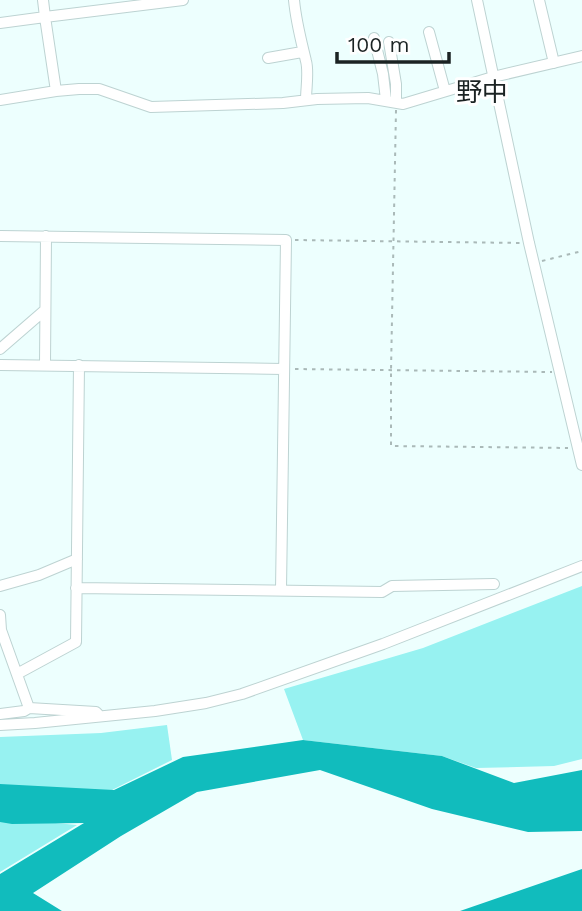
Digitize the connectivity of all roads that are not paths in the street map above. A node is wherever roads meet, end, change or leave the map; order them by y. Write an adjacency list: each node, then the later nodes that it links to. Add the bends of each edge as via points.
1 (43, 0): 6 (street)
2 (183, 0): 6 (street)
3 (294, 0): 11 (street)
4 (477, 0): 15 (street)
5 (539, 0): 14 (street)
6 (46, 17): 7 (street); 16 (street)
7 (0, 23)
8 (429, 32): 17 (street)
9 (374, 38): 20 (street)
10 (389, 42): 20 (street, via 396,84)
11 (302, 52): 13 (street); 19 (street, via 307,62)
12 (582, 56): 14 (street)
13 (268, 58)
14 (554, 63): 15 (street)
15 (493, 77): 17 (street); 29 (street)
16 (56, 91): 18 (street); 19 (street, via 99,89 151,107)
17 (445, 91): 20 (street, via 403,104)
18 (0, 100)
19 (306, 100): 20 (street)
20 (391, 101)
21 (0, 236): 22 (street)
22 (46, 236): 23 (street); 28 (street, via 286,240)
23 (46, 310): 24 (street); 26 (street)
24 (0, 349)
25 (0, 365): 26 (street)
26 (45, 365): 27 (street)
27 (79, 365): 28 (street); 30 (street)
28 (284, 369): 35 (street)
29 (582, 465)
30 (77, 559): 33 (street); 34 (street)
31 (582, 566): 40 (street, via 242,694 206,704)
32 (494, 584): 35 (street, via 391,586 382,592)
33 (0, 586)
34 (76, 588): 35 (street); 37 (street, via 76,642)
35 (281, 590)
36 (0, 615): 37 (street)
37 (17, 674): 38 (street)
38 (29, 708): 39 (street); 40 (street, via 96,712)
39 (0, 714)
40 (103, 717): 41 (street)
41 (0, 725)

